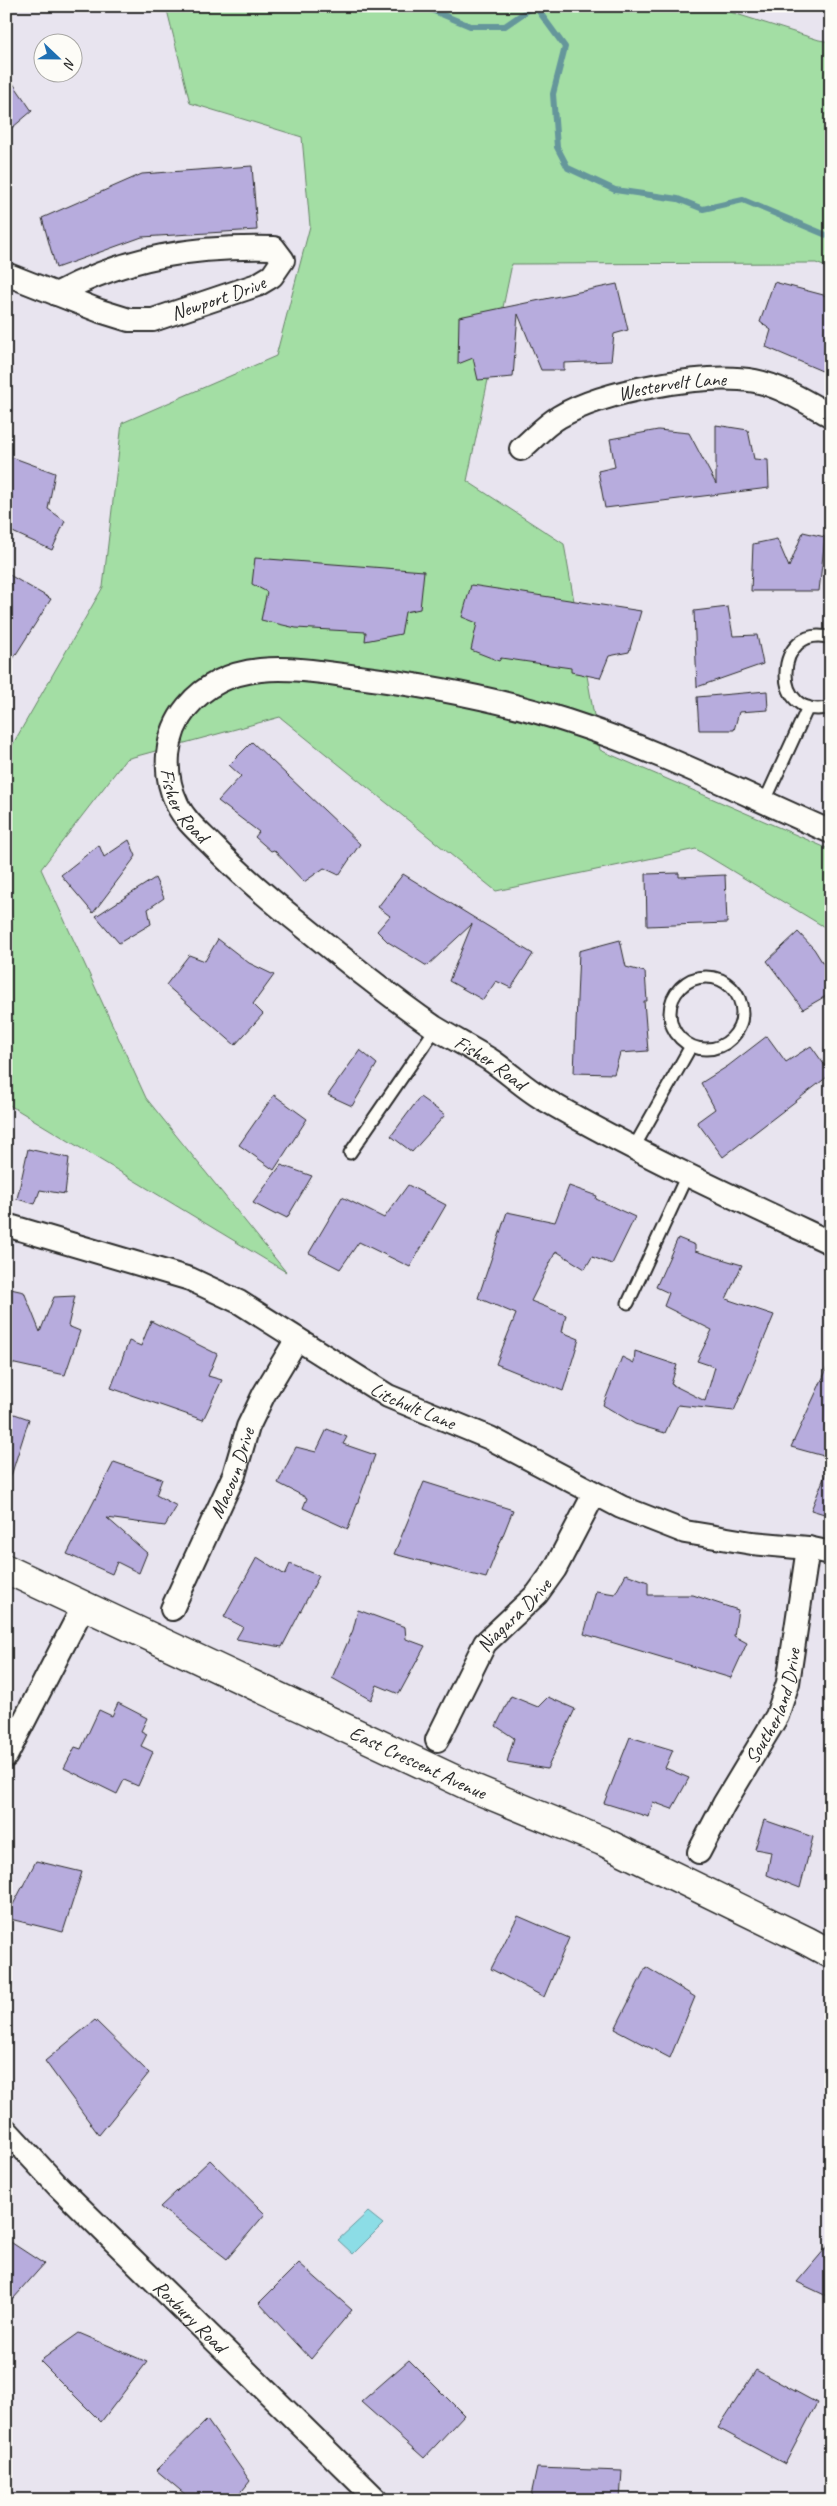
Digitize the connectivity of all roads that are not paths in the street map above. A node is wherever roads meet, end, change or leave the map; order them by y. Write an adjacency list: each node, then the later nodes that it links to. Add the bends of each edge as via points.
1 (6, 274): 2 (street, Newport Drive)
2 (56, 294): 2 (street, Newport Drive, via 129,320 153,320 257,285 272,276 283,260 274,248 225,247 146,258)
3 (831, 416): 4 (street, Westervelt Lane, via 798,397 756,381 719,377 602,397 558,418)
4 (521, 449)
5 (831, 638): 6 (lane, via 816,637 803,641 790,653 786,664 786,684 796,700)
6 (808, 707): 7 (lane); 8 (lane)
7 (831, 707)
8 (764, 803): 9 (street, Fisher Road); 10 (street, Fisher Road, via 634,745 569,721 416,684 301,669 270,669 244,671 198,694 176,720 168,760 170,783 177,804 191,825 250,885)
9 (831, 832)
10 (436, 1028): 12 (street, Fisher Road, via 490,1060 542,1099); 13 (lane)
11 (691, 1046): 11 (lane, via 703,1049 722,1045 737,1030 741,1011 739,1000 734,990 724,982 701,977 687,982 674,997 670,1016 673,1028); 12 (lane)
12 (633, 1149): 14 (street, Fisher Road)
13 (350, 1153)
14 (687, 1175): 16 (street, Fisher Road); 17 (lane)
15 (6, 1225): 18 (street, Litchult Lane, via 190,1279 239,1302)
16 (831, 1244)
17 (628, 1303)
18 (297, 1339): 19 (street, Litchult Lane, via 388,1396 490,1438); 24 (street, Macoun Drive, via 248,1427 234,1476)
19 (594, 1494): 20 (street, Litchult Lane, via 685,1532); 25 (street, Niagara Drive, via 555,1569 537,1594 485,1644)
20 (808, 1548): 21 (street, Litchult Lane); 27 (street, Southerland Drive, via 788,1683 777,1716)
21 (831, 1554)
22 (6, 1569): 23 (street, East Crescent Avenue)
23 (84, 1605): 26 (street); 28 (street, East Crescent Avenue, via 473,1788 602,1841)
24 (172, 1609)
25 (437, 1740)
26 (6, 1756)
27 (699, 1852)
28 (831, 1954)
29 (6, 2130): 30 (street, Roxbury Road, via 64,2193)
30 (377, 2500)

